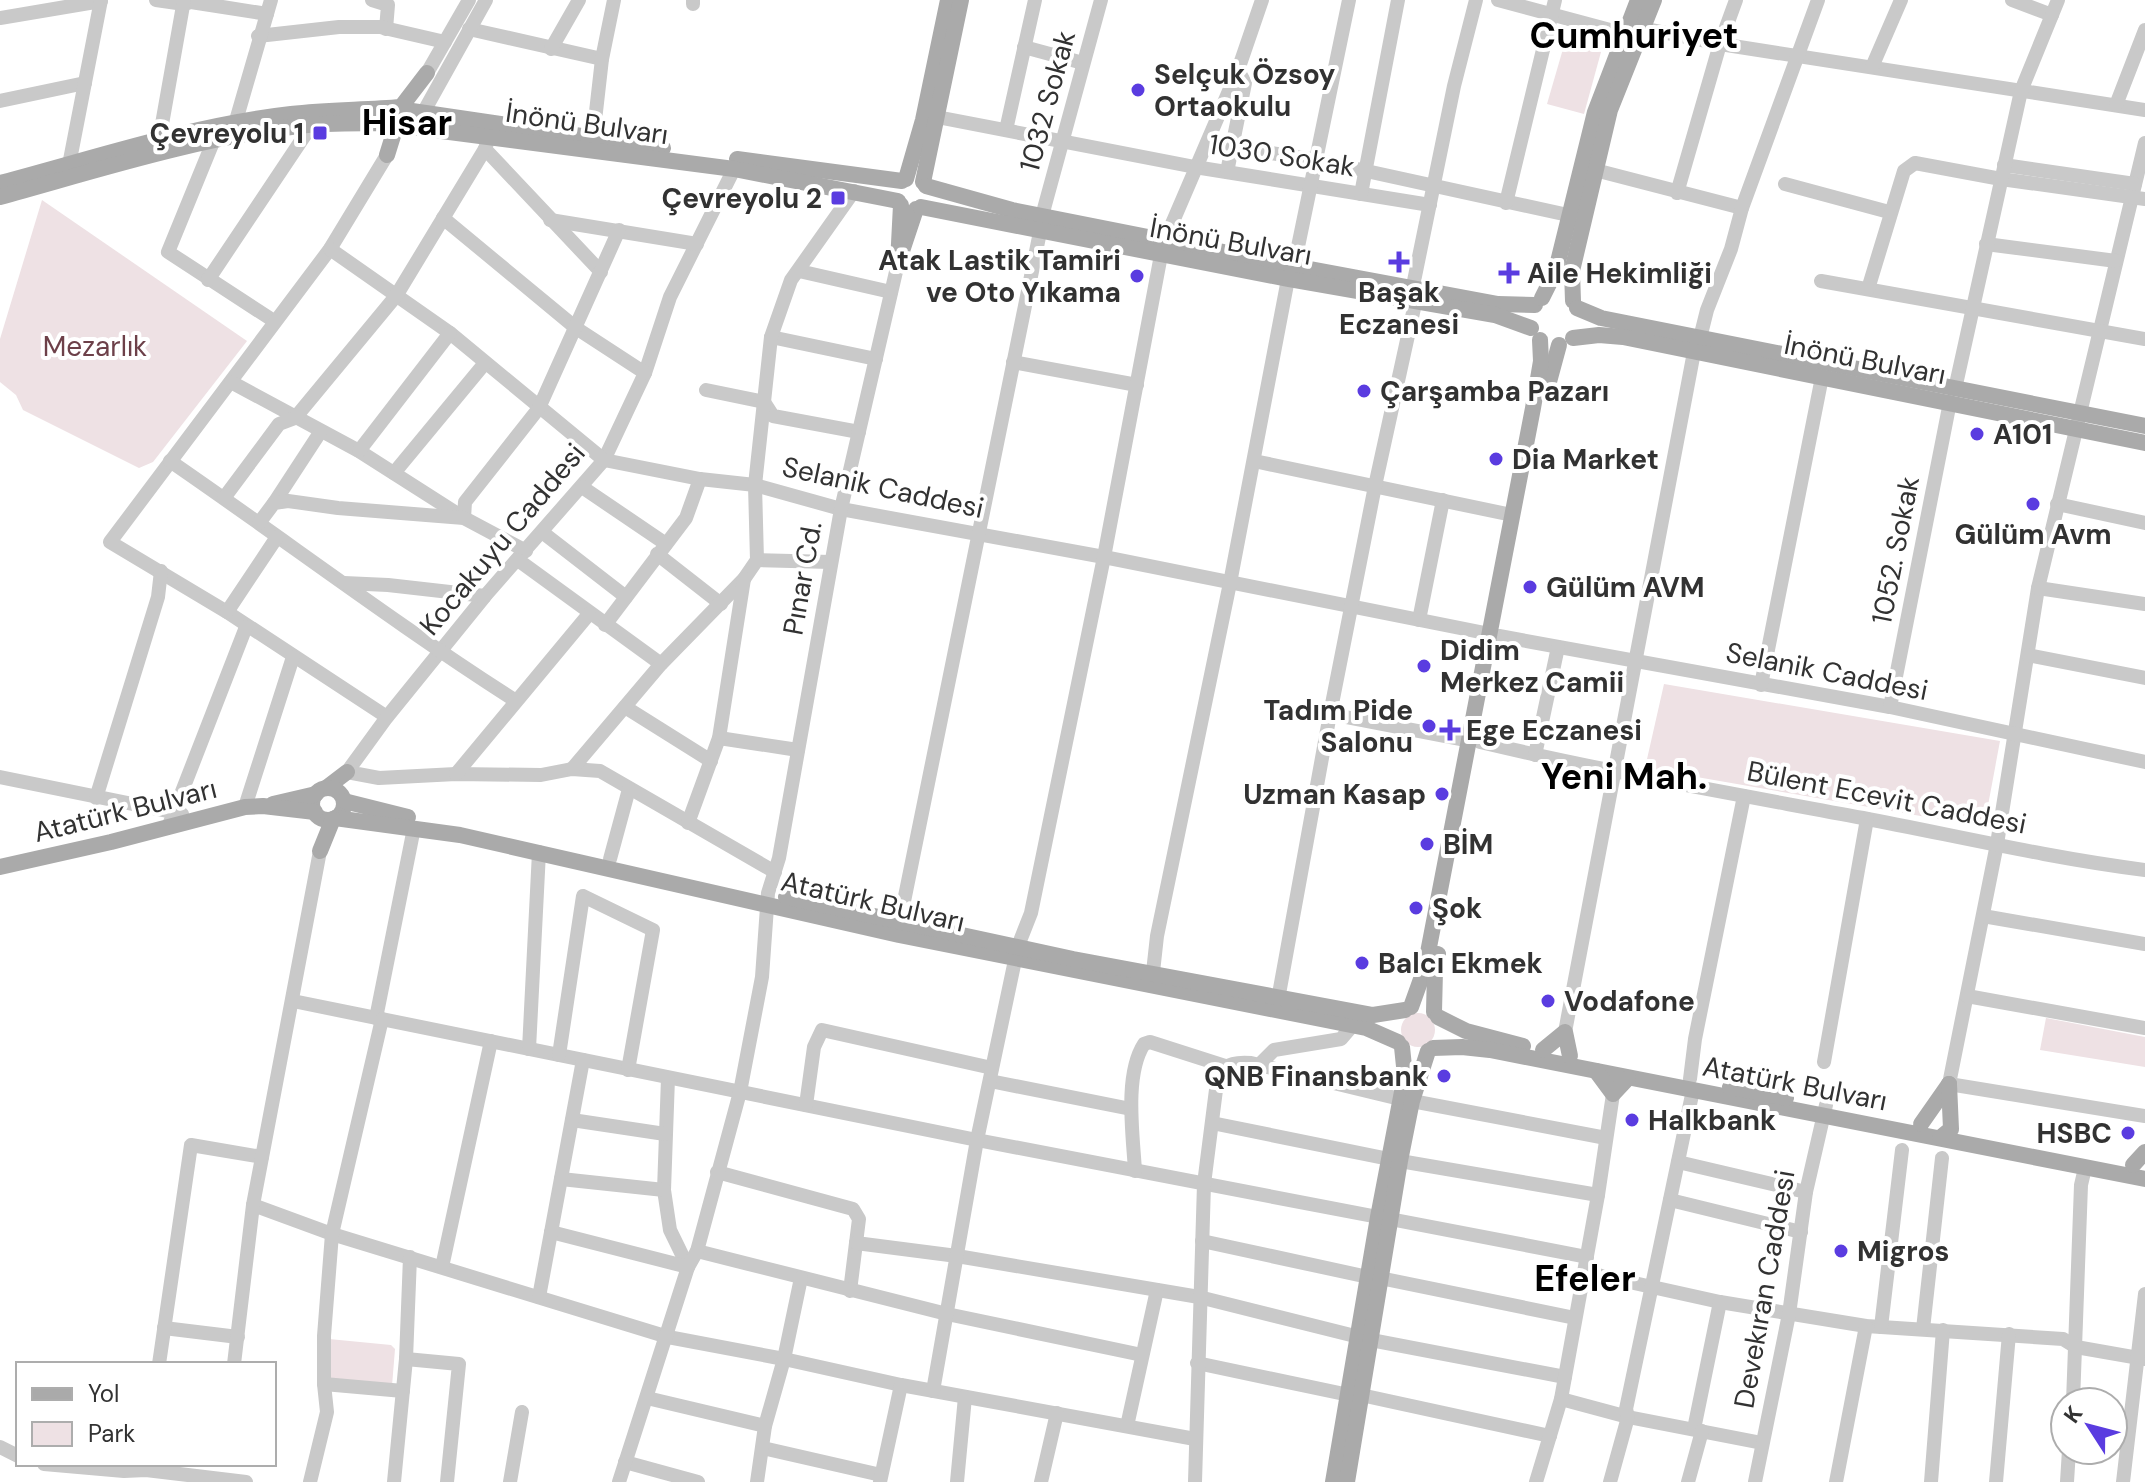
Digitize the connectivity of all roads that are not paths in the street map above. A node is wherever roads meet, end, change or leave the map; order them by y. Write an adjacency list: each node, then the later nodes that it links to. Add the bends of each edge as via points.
1 (101, 0): 28 (street); 45 (street)
2 (156, 0): 24 (street)
3 (372, 0): 30 (street, via 388,5)
4 (469, 0): 35 (street)
5 (486, 0): 31 (street)
6 (579, 0): 38 (street)
7 (614, 0): 40 (street)
8 (948, 0): 71 (main road, via 923,120)
9 (961, 0): 51 (main road)
10 (1035, 0): 37 (street)
11 (1101, 0): 41 (street, 1032 Sokak)
12 (1262, 0): 43 (street)
13 (1349, 0): 63 (street)
14 (1398, 0): 68 (street)
15 (1476, 0): 76 (street)
16 (1498, 0): 25 (street)
17 (1638, 0): 33 (main road)
18 (1654, 0): 29 (main road)
19 (1736, 0): 36 (street)
20 (1818, 0): 39 (street)
21 (1901, 0): 42 (street)
22 (2012, 0): 27 (street)
23 (2058, 0): 27 (street, 1052. Sokak)
24 (187, 1): 26 (street); 56 (street)
25 (1552, 6): 33 (street); 82 (street)
26 (269, 7): 34 (street)
27 (2052, 15): 46 (street, 1052. Sokak)
28 (0, 18)
29 (1642, 28): 36 (street); 67 (main road, via 1610,110)
30 (386, 29): 34 (street, via 339,27); 35 (street)
31 (469, 29): 38 (street); 50 (street)
32 (2145, 30): 48 (street)
33 (1625, 34): 87 (main road, via 1595,112)
34 (258, 36): 52 (street)
35 (445, 42): 44 (street)
36 (1720, 44): 39 (street); 78 (street)
37 (1024, 47): 41 (street); 54 (street)
38 (551, 49): 40 (street)
39 (1796, 56): 42 (street); 85 (street)
40 (602, 59): 55 (street)
41 (1083, 63): 59 (street, 1032 Sokak)
42 (1872, 67): 46 (street)
43 (1238, 70): 61 (street, via 1245,83); 65 (street)
44 (427, 73): 50 (main road)
45 (85, 83): 47 (street); 64 (street)
46 (2021, 91): 48 (street); 70 (street, 1052. Sokak)
47 (0, 101)
48 (2116, 105): 49 (street)
49 (2145, 110)
50 (408, 116): 52 (main road, İnönü Bulvarı, via 290,114); 53 (main road, İnönü Bulvarı); 55 (main road, İnönü Bulvarı); 58 (main road, İnönü Bulvarı); 62 (main road)
51 (937, 117): 54 (street, 1030 Sokak); 73 (main road)
52 (235, 124): 56 (main road, İnönü Bulvarı)
53 (311, 126): 57 (main road, İnönü Bulvarı); 101 (street)
54 (1006, 130): 59 (street, 1030 Sokak)
55 (593, 138): 71 (main road, İnönü Bulvarı)
56 (159, 141): 64 (main road, İnönü Bulvarı)
57 (213, 142): 81 (main road, İnönü Bulvarı); 101 (street, via 168,252)
58 (487, 142): 66 (main road, İnönü Bulvarı); 88 (street); 89 (street)
59 (1063, 142): 65 (street, 1030 Sokak); 90 (street, 1032 Sokak)
60 (2145, 143): 79 (street)
61 (1232, 147): 63 (street); 69 (street)
62 (387, 155): 95 (street)
63 (1316, 160): 68 (street); 75 (street)
64 (69, 165): 72 (main road, İnönü Bulvarı)
65 (1195, 167): 69 (street, 1030 Sokak); 94 (street)
66 (734, 169): 77 (main road, İnönü Bulvarı); 92 (street, Kocakuyu Caddesi)
67 (1595, 170): 78 (street); 108 (main road, via 1572,271)
68 (1366, 171): 76 (street); 80 (street)
69 (1227, 172): 75 (street, 1030 Sokak)
70 (2003, 172): 79 (street); 86 (street, via 1915,163 1904,171); 93 (street, 1052. Sokak)
71 (904, 180): 73 (main road, via 915,178); 84 (main road, via 897,191)
72 (0, 183)
73 (925, 184): 84 (main road, via 928,195); 90 (main road, İnönü Bulvarı)
74 (1785, 184): 86 (street)
75 (1310, 185): 80 (street, 1030 Sokak); 100 (street)
76 (1434, 185): 82 (street); 83 (street)
77 (854, 191): 84 (main road, İnönü Bulvarı); 98 (street)
78 (1677, 193): 85 (street)
79 (2138, 193): 96 (street)
80 (1361, 194): 83 (street, 1030 Sokak)
81 (0, 197)
82 (1506, 203): 87 (street)
83 (1430, 205): 105 (street)
84 (909, 206): 90 (main road, İnönü Bulvarı); 97 (main road)
85 (1742, 208): 118 (street)
86 (1889, 212): 103 (street)
87 (1568, 215): 107 (main road, via 1556,270)
88 (443, 218): 106 (street); 111 (street)
89 (550, 220): 91 (street); 99 (street)
90 (1041, 224): 94 (main road, İnönü Bulvarı); 120 (street, 1032 Sokak)
91 (619, 230): 92 (street); 99 (street)
92 (697, 244): 122 (street, Kocakuyu Caddesi, via 670,297)
93 (1986, 244): 96 (street); 109 (street, 1052. Sokak)
94 (1163, 248): 100 (main road, İnönü Bulvarı); 125 (street)
95 (330, 249): 106 (street, Selanik Caddesi); 110 (street)
96 (2116, 261): 112 (street)
97 (898, 263): 104 (street, Pınar Cd.)
98 (799, 271): 104 (street); 115 (street)
99 (601, 272): 111 (street)
100 (1291, 272): 105 (main road, İnönü Bulvarı); 139 (street)
101 (208, 280): 110 (street)
102 (1821, 281): 103 (street)
103 (1868, 289): 109 (street)
104 (891, 292): 119 (street, Pınar Cd.)
105 (1415, 293): 107 (main road, İnönü Bulvarı, via 1498,304); 114 (main road, İnönü Bulvarı, via 1495,315); 143 (street)
106 (396, 296): 113 (street, Selanik Caddesi); 130 (street)
107 (1539, 301): 108 (main road, via 1558,295); 114 (main road, via 1531,312)
108 (1575, 305): 117 (main road, via 1580,320); 118 (main road, İnönü Bulvarı, via 1601,318)
109 (1972, 307): 112 (street); 127 (street, 1052. Sokak)
110 (274, 321): 124 (street)
111 (576, 328): 122 (street); 129 (street)
112 (2101, 331): 116 (street); 131 (street)
113 (450, 333): 121 (street, Selanik Caddesi); 136 (street)
114 (1535, 334): 117 (main road); 150 (main road, via 1541,361)
115 (771, 337): 119 (street); 128 (street)
116 (2145, 339)
117 (1566, 341): 118 (main road, İnönü Bulvarı, via 1599,335); 177 (main road, via 1542,407)
118 (1697, 345): 123 (main road, İnönü Bulvarı); 127 (main road, İnönü Bulvarı); 182 (street)
119 (876, 359): 134 (street, Pınar Cd.)
120 (1013, 362): 125 (street); 155 (street, 1032 Sokak)
121 (485, 363): 129 (street, Selanik Caddesi); 140 (street)
122 (645, 373): 137 (street, Kocakuyu Caddesi)
123 (1822, 377): 127 (main road, İnönü Bulvarı); 185 (street)
124 (231, 382): 130 (street); 138 (street)
125 (1137, 385): 159 (street)
126 (706, 390): 128 (street)
127 (1953, 396): 131 (main road, İnönü Bulvarı); 188 (street, 1052. Sokak)
128 (764, 402): 134 (street, via 773,416); 142 (street)
129 (539, 408): 137 (street, Selanik Caddesi); 151 (street, via 465,502)
130 (295, 418): 133 (street); 145 (street, via 279,424)
131 (2078, 422): 132 (main road, İnönü Bulvarı); 135 (main road, İnönü Bulvarı); 148 (street)
132 (2145, 426)
133 (321, 431): 136 (street); 147 (street)
134 (859, 432): 149 (street, Pınar Cd.)
135 (2145, 443)
136 (359, 451): 140 (street)
137 (604, 460): 141 (street, Selanik Caddesi); 144 (street, Kocakuyu Caddesi)
138 (170, 461): 145 (street); 162 (street, via 110,542)
139 (1254, 461): 143 (street); 165 (street)
140 (394, 473): 151 (street)
141 (700, 479): 142 (street, Selanik Caddesi); 157 (street, via 686,518)
142 (755, 485): 149 (street, Selanik Caddesi); 160 (street)
143 (1375, 486): 146 (street); 171 (street)
144 (582, 487): 154 (street, Kocakuyu Caddesi); 157 (street)
145 (224, 498): 152 (street)
146 (1443, 500): 150 (street); 174 (street)
147 (274, 503): 151 (street); 152 (street)
148 (2057, 504): 153 (street); 166 (street)
149 (841, 509): 155 (street, Selanik Caddesi); 161 (street, Pınar Cd.)
150 (1512, 515): 177 (main road)
151 (464, 518): 158 (street)
152 (259, 523): 156 (street)
153 (2145, 523)
154 (542, 532): 158 (street, Kocakuyu Caddesi); 168 (street)
155 (977, 534): 159 (street, Selanik Caddesi); 223 (street, 1032 Sokak)
156 (277, 537): 164 (street); 172 (street)
157 (662, 549): 168 (street); 169 (street)
158 (522, 555): 167 (street, Kocakuyu Caddesi); 173 (street)
159 (1104, 557): 165 (street, Selanik Caddesi); 225 (street, via 1031,913)
160 (757, 560): 161 (street); 163 (street)
161 (831, 562): 194 (street, Pınar Cd.)
162 (161, 571): 172 (street); 206 (street, via 158,597)
163 (744, 579): 169 (street); 192 (street)
164 (344, 583): 167 (street); 179 (street)
165 (1230, 583): 171 (street, Selanik Caddesi); 226 (street)
166 (2038, 588): 170 (street); 180 (street)
167 (485, 596): 179 (street, Kocakuyu Caddesi)
168 (626, 597): 175 (street)
169 (721, 604): 183 (street)
170 (2145, 604)
171 (1352, 607): 174 (street, Selanik Caddesi); 189 (street)
172 (227, 612): 176 (street)
173 (589, 614): 175 (street); 186 (street)
174 (1419, 620): 177 (street, Selanik Caddesi)
175 (605, 625): 183 (street)
176 (246, 627): 181 (street); 210 (street)
177 (1495, 635): 178 (street, Selanik Caddesi); 193 (main road)
178 (1558, 647): 182 (street, Selanik Caddesi); 195 (street)
179 (441, 653): 186 (street); 190 (street, Kocakuyu Caddesi)
180 (2028, 655): 184 (street); 191 (street)
181 (293, 657): 190 (street); 208 (street)
182 (1636, 662): 185 (street, Selanik Caddesi); 200 (street)
183 (661, 664): 187 (street)
184 (2145, 678)
185 (1761, 685): 188 (street, Selanik Caddesi)
186 (516, 701): 201 (street)
187 (625, 707): 196 (street); 198 (street)
188 (1890, 707): 191 (street, Selanik Caddesi)
189 (1330, 714): 193 (street, Bülent Ecevit Caddesi); 229 (street)
190 (387, 717): 199 (street, Kocakuyu Caddesi)
191 (2014, 735): 197 (street, Selanik Caddesi); 214 (street)
192 (719, 738): 194 (street); 196 (street)
193 (1475, 742): 195 (street, Bülent Ecevit Caddesi); 230 (main road, via 1425,968); 231 (main road, via 1435,970)
194 (798, 750): 220 (street, Pınar Cd.)
195 (1535, 755): 200 (street, Bülent Ecevit Caddesi)
196 (711, 761): 212 (street)
197 (2145, 762)
198 (572, 769): 201 (street, via 541,775); 203 (street, via 600,771)
199 (347, 772): 201 (street, via 379,778); 204 (main road, Kocakuyu Caddesi)
200 (1613, 773): 205 (street, Bülent Ecevit Caddesi); 235 (street)
201 (456, 774)
202 (0, 777): 206 (street)
203 (629, 789): 212 (street); 217 (street)
204 (332, 794): 207 (main road, Atatürk Bulvarı); 209 (main road, via 342,811); 209 (main road, via 313,801); 217 (main road, Atatürk Bulvarı, via 367,809)
205 (1744, 796): 211 (street, Bülent Ecevit Caddesi); 253 (street, via 1695,1039)
206 (96, 798): 210 (street)
207 (263, 806): 208 (main road, Atatürk Bulvarı); 209 (main road, Atatürk Bulvarı)
208 (245, 807): 210 (main road, Atatürk Bulvarı, via 202,819)
209 (326, 817): 213 (main road, Atatürk Bulvarı); 215 (main road)
210 (171, 818): 218 (main road, Atatürk Bulvarı, via 111,842)
211 (1867, 819): 214 (street, Bülent Ecevit Caddesi); 244 (street)
212 (688, 823): 220 (street)
213 (414, 828): 216 (main road, Atatürk Bulvarı); 232 (street)
214 (1997, 844): 219 (street, Bülent Ecevit Caddesi); 222 (street)
215 (320, 851): 228 (street)
216 (539, 852): 221 (main road, Atatürk Bulvarı); 238 (street)
217 (610, 859): 221 (main road, Atatürk Bulvarı)
218 (0, 867)
219 (2145, 870)
220 (775, 872): 221 (street, Pınar Cd.)
221 (768, 899): 223 (main road, Atatürk Bulvarı); 225 (main road, Atatürk Bulvarı); 254 (street, Pınar Cd., via 762,977)
222 (1983, 916): 224 (street); 227 (street)
223 (900, 921): 225 (main road, Atatürk Bulvarı)
224 (2145, 944)
225 (1017, 952): 226 (main road, Atatürk Bulvarı); 229 (main road, Atatürk Bulvarı); 249 (street)
226 (1153, 972): 229 (main road, Atatürk Bulvarı)
227 (1967, 996): 234 (street); 252 (street)
228 (293, 1001): 232 (street); 270 (street)
229 (1278, 1003): 230 (main road, Atatürk Bulvarı, via 1373,1015); 233 (main road, Atatürk Bulvarı)
230 (1408, 1009): 231 (main road, via 1423,1006); 237 (main road, via 1395,1025)
231 (1436, 1014): 239 (main road, via 1442,1030); 240 (main road, Atatürk Bulvarı, via 1480,1036)
232 (379, 1019): 236 (street); 289 (street)
233 (1353, 1025): 237 (main road, Atatürk Bulvarı); 245 (street, via 1341,1039 1274,1050)
234 (2145, 1028)
235 (1565, 1032): 240 (main road); 242 (main road)
236 (491, 1041): 238 (street); 296 (street)
237 (1400, 1045): 239 (main road, via 1414,1053); 256 (main road)
238 (529, 1049): 241 (street)
239 (1430, 1050): 248 (main road, Atatürk Bulvarı, via 1490,1050); 256 (main road)
240 (1543, 1050): 242 (main road, Atatürk Bulvarı)
241 (559, 1055): 243 (street); 247 (street, via 583,896 653,930)
242 (1570, 1056): 253 (main road, Atatürk Bulvarı)
243 (583, 1060): 247 (street); 261 (street)
244 (1824, 1062)
245 (1259, 1065): 246 (street); 256 (street)
246 (1225, 1066): 258 (street, via 1144,1044 1135,1067); 262 (street, via 1218,1074)
247 (628, 1070): 250 (street)
248 (1596, 1071): 251 (main road, Atatürk Bulvarı); 255 (main road)
249 (991, 1075): 257 (street, via 822,1030 814,1047); 258 (street); 267 (street)
250 (668, 1078): 254 (street); 264 (street)
251 (1628, 1078): 253 (main road, Atatürk Bulvarı); 255 (main road)
252 (1949, 1084): 260 (street); 263 (main road); 265 (main road)
253 (1691, 1085): 259 (main road, Atatürk Bulvarı); 273 (street)
254 (740, 1092): 257 (street); 277 (street, Pınar Cd.)
255 (1613, 1094): 266 (street)
256 (1406, 1100): 266 (street); 272 (main road)
257 (806, 1105): 267 (street)
258 (1131, 1109): 276 (street)
259 (1825, 1110): 263 (main road, Atatürk Bulvarı); 265 (main road, Atatürk Bulvarı); 282 (street, Devekıran Caddesi)
260 (2145, 1116)
261 (572, 1120): 264 (street); 278 (street)
262 (1212, 1123): 272 (street); 280 (street)
263 (1921, 1124): 265 (main road, Atatürk Bulvarı)
264 (665, 1134): 281 (street)
265 (1946, 1134): 274 (main road, Atatürk Bulvarı); 275 (main road, Atatürk Bulvarı)
266 (1606, 1138): 283 (street)
267 (977, 1140): 276 (street); 293 (street)
268 (1902, 1150): 312 (street)
269 (2145, 1152): 274 (main road)
270 (262, 1157): 285 (street); 313 (street, via 191,1145)
271 (1942, 1158): 314 (street)
272 (1395, 1160): 283 (street); 286 (main road)
273 (1678, 1162): 282 (street); 284 (street)
274 (2139, 1167)
275 (2085, 1168): 279 (main road, Atatürk Bulvarı); 320 (street)
276 (1135, 1171): 280 (street)
277 (717, 1172): 291 (street, via 853,1209 859,1219); 292 (street, Pınar Cd.)
278 (561, 1179): 281 (street); 287 (street)
279 (2145, 1179)
280 (1204, 1184): 286 (street); 290 (street)
281 (664, 1190): 297 (street, via 670,1230)
282 (1806, 1192): 288 (street, Devekıran Caddesi)
283 (1598, 1195): 295 (street)
284 (1670, 1200): 288 (street); 301 (street)
285 (253, 1205): 289 (street); 317 (street)
286 (1384, 1218): 295 (street); 300 (main road)
287 (551, 1232): 297 (street); 305 (street)
288 (1801, 1232): 309 (street, Devekıran Caddesi)
289 (332, 1234): 294 (street); 329 (street)
290 (1202, 1241): 300 (street); 306 (street)
291 (856, 1243): 293 (street); 303 (street)
292 (697, 1251): 297 (street, Pınar Cd.); 299 (street)
293 (957, 1256): 302 (street); 308 (street)
294 (410, 1257): 296 (street); 323 (street)
295 (1587, 1257): 298 (street)
296 (442, 1267): 305 (street)
297 (688, 1267): 318 (street, Pınar Cd.)
298 (1584, 1272): 301 (street); 310 (street)
299 (801, 1278): 303 (street); 324 (street)
300 (1374, 1278): 310 (street); 319 (main road)
301 (1652, 1285): 307 (street); 340 (street)
302 (1157, 1290): 306 (street); 321 (street)
303 (850, 1291): 308 (street)
304 (2145, 1294): 322 (street)
305 (539, 1297): 318 (street)
306 (1199, 1297): 319 (street); 327 (street)
307 (1720, 1302): 309 (street); 343 (street)
308 (947, 1314): 321 (street); 333 (street)
309 (1789, 1314): 311 (street); 346 (street, Devekıran Caddesi)
310 (1575, 1318): 328 (street)
311 (1866, 1326): 312 (street); 370 (street)
312 (1881, 1327): 314 (street)
313 (164, 1328): 317 (street); 325 (street)
314 (1923, 1329): 315 (street)
315 (1943, 1330): 316 (street); 371 (street)
316 (2009, 1334): 320 (street, via 2063,1339); 372 (street)
317 (238, 1337): 326 (street)
318 (668, 1337): 324 (street); 336 (street, Pınar Cd.)
319 (1365, 1338): 328 (street); 334 (main road)
320 (2076, 1347): 322 (street); 331 (street)
321 (1142, 1355): 342 (street)
322 (2142, 1358): 373 (street)
323 (406, 1359): 332 (street); 356 (street, via 459,1364)
324 (784, 1359): 330 (street); 341 (street)
325 (159, 1362)
326 (234, 1362)
327 (1197, 1363): 334 (street); 345 (street)
328 (1565, 1377): 337 (street)
329 (324, 1384): 332 (street); 354 (street, via 327,1412)
330 (901, 1385): 333 (street); 352 (street)
331 (2074, 1386)
332 (403, 1391): 355 (street)
333 (933, 1391): 335 (street)
334 (1355, 1395): 344 (street); 364 (main road); 365 (main road)
335 (965, 1397): 339 (street); 361 (street)
336 (647, 1398): 341 (street); 348 (street, Pınar Cd.)
337 (1561, 1399): 340 (street); 344 (street)
338 (522, 1412): 357 (street)
339 (1057, 1413): 342 (street); 362 (street)
340 (1628, 1417): 343 (street); 367 (street)
341 (765, 1426): 347 (street)
342 (1127, 1426): 345 (street)
343 (1698, 1430): 346 (street); 368 (street)
344 (1550, 1436): 366 (street)
345 (1195, 1439): 363 (street)
346 (1762, 1443): 369 (street, Devekıran Caddesi)
347 (763, 1448): 352 (street); 360 (street)
348 (625, 1462): 358 (street, Pınar Cd.); 359 (street)
349 (67, 1466): 350 (street, via 124,1471)
350 (146, 1467): 351 (street)
351 (221, 1475): 353 (street)
352 (880, 1478)
353 (246, 1482)
354 (310, 1482)
355 (394, 1482)
356 (447, 1482)
357 (510, 1482)
358 (619, 1482)
359 (698, 1482)
360 (757, 1482)
361 (957, 1482)
362 (1041, 1482)
363 (1195, 1482)
364 (1333, 1482)
365 (1347, 1482)
366 (1536, 1482)
367 (1610, 1482)
368 (1688, 1482)
369 (1755, 1482)
370 (1836, 1482)
371 (1931, 1482)
372 (1996, 1482)
373 (2123, 1482)

